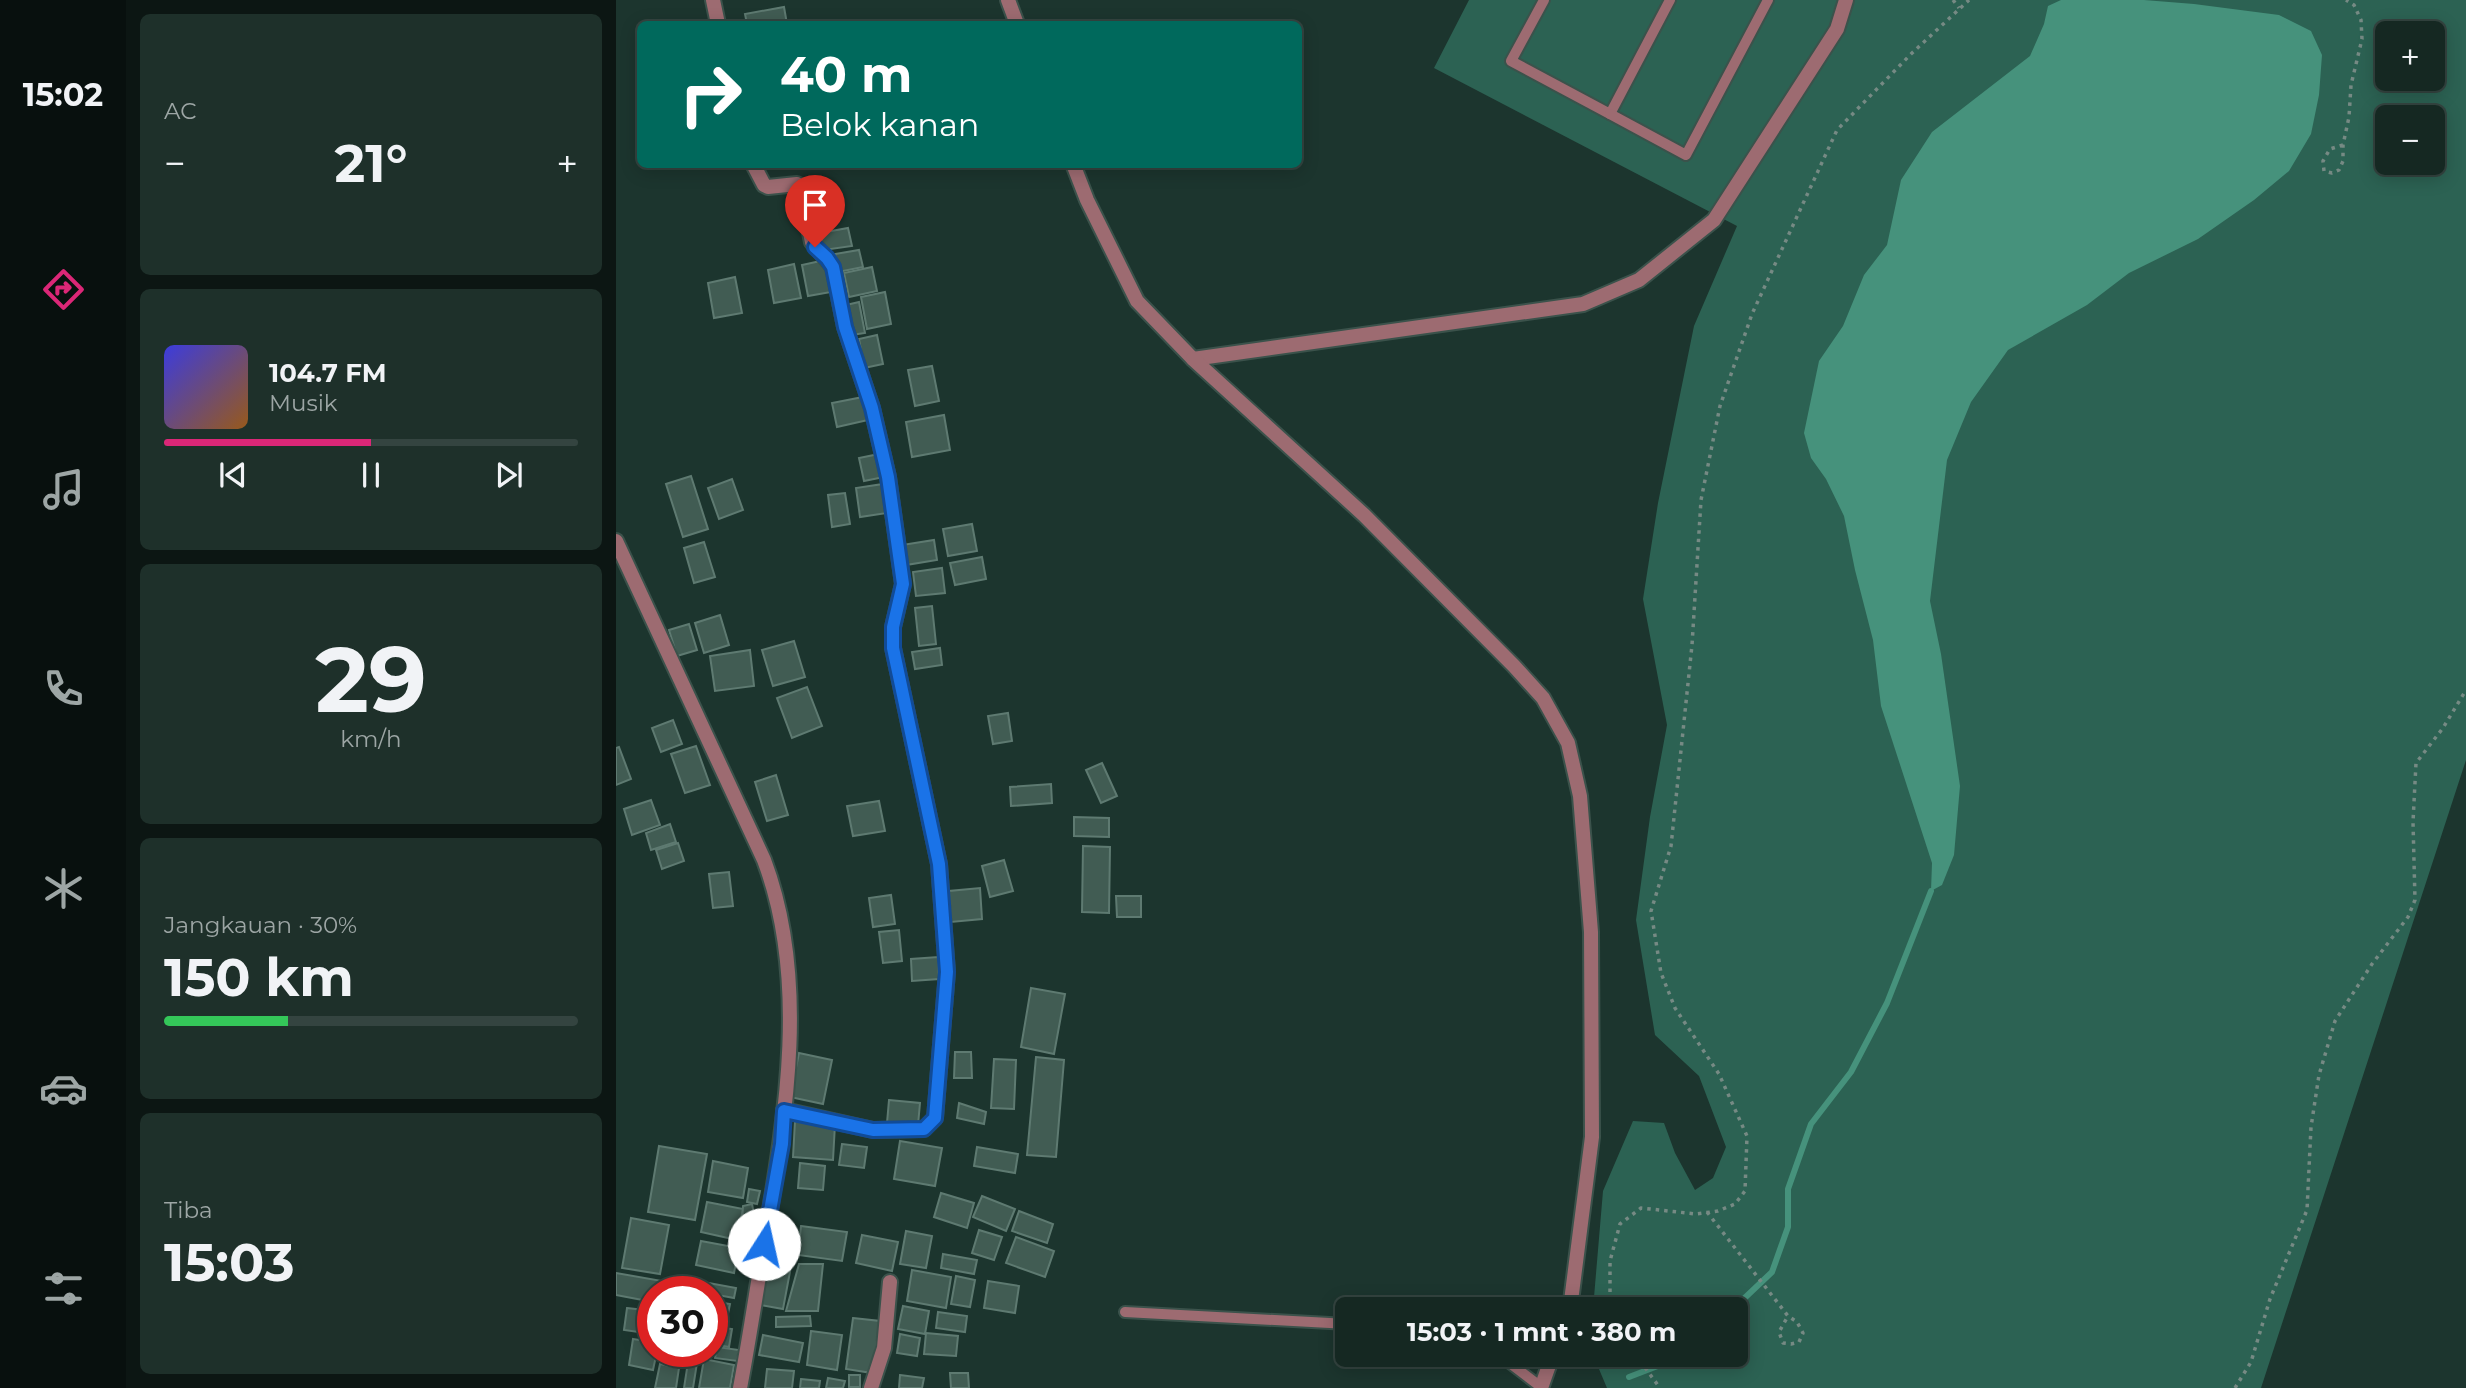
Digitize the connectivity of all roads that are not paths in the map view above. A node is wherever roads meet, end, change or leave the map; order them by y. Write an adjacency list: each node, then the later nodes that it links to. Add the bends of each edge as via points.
1 (713, 0): 7 (street)
2 (1008, 0): 8 (street)
3 (1544, 0): 9 (lane, via 1511,61)
4 (1670, 0): 9 (lane)
5 (1768, 0): 9 (lane, via 1686,155)
6 (1846, 0): 12 (street, via 1837,29 1714,220 1639,280 1583,304)
7 (717, 21)
8 (1016, 21)
9 (1610, 114)
10 (755, 168): 15 (street, via 768,187 800,186 812,242 833,267 845,327 872,408 888,477 903,584 893,648 939,864 947,972 937,1106 935,1118 924,1129 873,1130)
11 (1075, 168): 12 (street, via 1137,301)
12 (1193, 359): 17 (street, via 1364,515 1514,666 1543,698 1568,743 1580,796 1591,932 1591,1137)
13 (616, 541): 14 (street)
14 (622, 568): 15 (street, via 731,787 774,887 787,948 790,993)
15 (784, 1111): 22 (street)
16 (890, 1282): 23 (street, via 884,1348)
17 (1571, 1297)
18 (1125, 1312): 19 (lane)
19 (1335, 1323)
20 (1514, 1367): 24 (lane)
21 (1548, 1367): 24 (street)
22 (740, 1388)
23 (871, 1388)
24 (1541, 1388)

